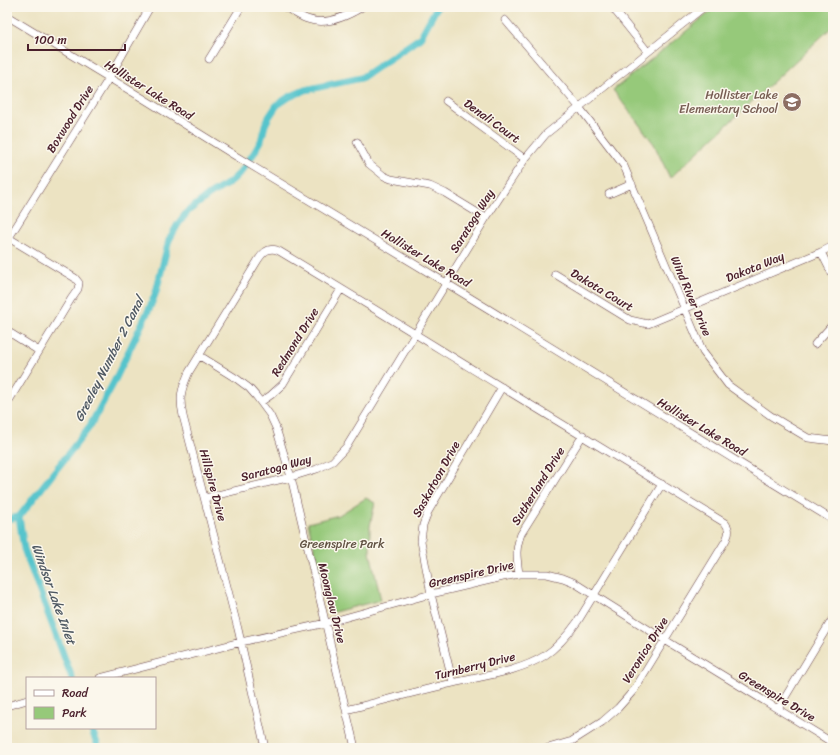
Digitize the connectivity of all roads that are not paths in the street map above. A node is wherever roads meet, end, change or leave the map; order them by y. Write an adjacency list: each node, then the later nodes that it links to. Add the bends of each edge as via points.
1 (150, 7): 11 (street, Boxwood Drive)
2 (241, 7): 10 (street)
3 (285, 7): 4 (street, via 308,20 321,21 336,20)
4 (362, 7)
5 (612, 7): 9 (street)
6 (704, 7): 9 (street, Saratoga Way)
7 (7, 16): 11 (street, Hollister Lake Road)
8 (505, 20): 13 (street, Wind River Drive)
9 (648, 52): 13 (street, Saratoga Way)
10 (209, 59)
11 (109, 78): 19 (street, Boxwood Drive); 24 (street, Hollister Lake Road)
12 (446, 101): 15 (street, Denali Court)
13 (579, 107): 15 (street, Saratoga Way, via 546,134); 16 (street, Wind River Drive, via 624,166)
14 (357, 142): 18 (street, via 369,164 384,176 430,186)
15 (525, 159): 18 (street, Saratoga Way)
16 (632, 184): 17 (street); 26 (street, Wind River Drive)
17 (609, 194)
18 (486, 218): 24 (street, Saratoga Way)
19 (8, 239): 31 (street, via 75,278 79,283 78,290)
20 (833, 246): 21 (street, Dakota Way)
21 (821, 252): 23 (street); 26 (street, Dakota Way)
22 (554, 274): 26 (street, Dakota Court, via 630,320 648,324)
23 (833, 276)
24 (446, 283): 29 (street, Saratoga Way); 41 (street, Hollister Lake Road)
25 (341, 289): 29 (street); 32 (street, Hillspire Drive, via 279,251 270,249 258,260); 34 (street, Redmond Drive, via 283,384)
26 (685, 309): 37 (street, Wind River Drive, via 703,352 728,385 771,416 808,438)
27 (833, 324): 30 (street)
28 (7, 331): 31 (street)
29 (416, 333): 33 (street); 38 (street, Saratoga Way, via 347,446 328,464)
30 (815, 344)
31 (39, 351): 35 (street)
32 (200, 356): 34 (street, Moonglow Drive, via 249,388); 40 (street, Hillspire Drive, via 184,383 181,405)
33 (502, 387): 36 (street); 43 (street, Saskatoon Drive, via 428,512 423,525 421,541)
34 (261, 402): 38 (street, Moonglow Drive, via 276,428)
35 (7, 404)
36 (583, 435): 39 (street); 42 (street, Sutherland Drive, via 521,534 516,551)
37 (833, 441)
38 (291, 477): 40 (street, Saratoga Way); 46 (street, Moonglow Drive)
39 (662, 484): 44 (street, Turnberry Drive); 47 (street, Veronica Drive, via 725,523 729,530 726,540)
40 (205, 498): 48 (street, Hillspire Drive)
41 (833, 520)
42 (519, 574): 43 (street, Greenspire Drive); 44 (street, Greenspire Drive, via 547,574 563,578)
43 (431, 594): 46 (street, Greenspire Drive); 50 (street, Saskatoon Drive)
44 (593, 596): 47 (street, Greenspire Drive); 50 (street, Turnberry Drive, via 566,637 543,657 519,668)
45 (833, 618): 53 (street)
46 (326, 623): 48 (street, Greenspire Drive); 54 (street, Moonglow Drive)
47 (665, 640): 53 (street, Greenspire Drive); 58 (street, Veronica Drive, via 634,690 618,708 602,722 572,741)
48 (241, 642): 49 (street, Greenspire Drive); 56 (street, Hillspire Drive)
49 (104, 677)
50 (453, 683): 54 (street, Turnberry Drive)
51 (26, 700): 52 (street)
52 (7, 706)
53 (778, 709): 55 (street, Greenspire Drive)
54 (346, 710): 57 (street, Moonglow Drive)
55 (833, 743)
56 (265, 748)
57 (356, 748)
58 (548, 748)

